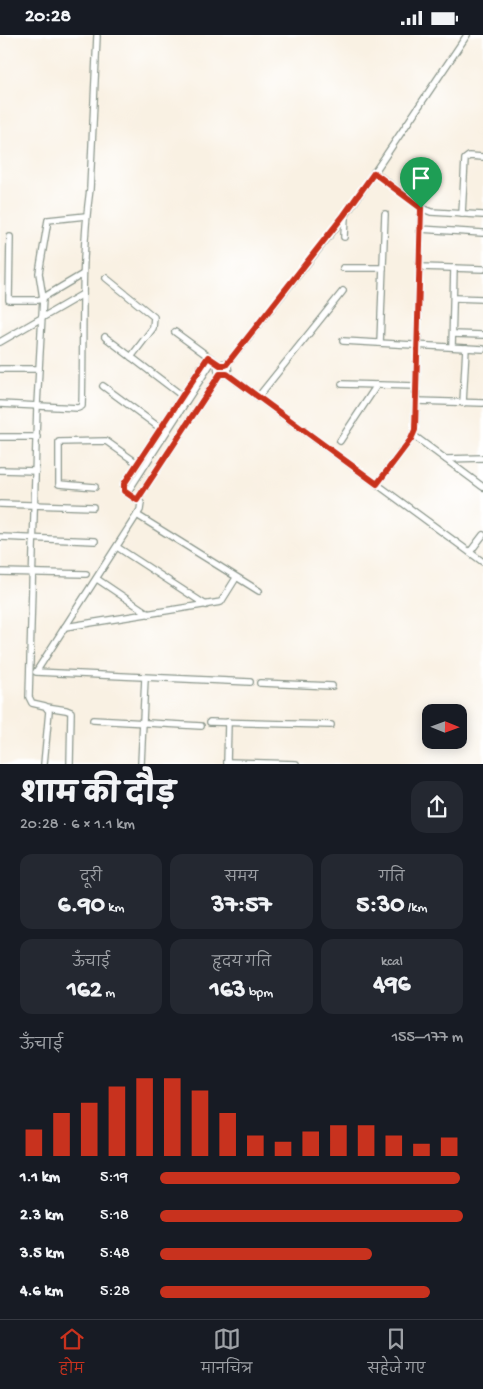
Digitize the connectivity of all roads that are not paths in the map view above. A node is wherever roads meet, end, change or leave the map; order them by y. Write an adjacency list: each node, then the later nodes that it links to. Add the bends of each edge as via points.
1 (467, 35): 4 (street)
2 (97, 36): 10 (street)
3 (483, 157): 7 (street, via 469,156 465,159)
4 (374, 173): 5 (street); 8 (street)
5 (421, 208): 7 (street, via 435,213); 11 (street)
6 (385, 214): 17 (street)
7 (462, 214): 9 (street)
8 (344, 215): 14 (street); 41 (street)
9 (483, 215)
10 (86, 216): 20 (street); 24 (street, via 50,219 46,223 40,273)
11 (420, 229): 12 (street); 15 (street)
12 (483, 233)
13 (10, 237): 24 (street, via 8,299 33,301)
14 (344, 237)
15 (420, 267): 18 (street); 35 (street)
16 (343, 268): 17 (street)
17 (383, 268): 34 (street)
18 (454, 268): 19 (street); 25 (street)
19 (483, 269)
20 (83, 274): 23 (street); 24 (street)
21 (106, 278): 39 (street, via 154,317 153,328)
22 (343, 291): 50 (street)
23 (83, 294): 27 (street); 55 (street, via 82,406)
24 (44, 298): 27 (street)
25 (454, 298): 26 (street); 29 (street)
26 (483, 299)
27 (42, 318): 33 (street); 43 (street)
28 (175, 332): 40 (street)
29 (453, 334): 30 (street); 36 (street)
30 (483, 335)
31 (105, 337): 39 (street)
32 (343, 341): 34 (street)
33 (0, 342)
34 (380, 343): 35 (street)
35 (416, 345): 36 (street); 48 (street)
36 (452, 347): 37 (street)
37 (466, 348): 38 (street); 52 (street)
38 (483, 349)
39 (131, 357): 49 (street)
40 (211, 358): 41 (street); 49 (street); 69 (street)
41 (223, 365): 44 (street, via 218,371); 44 (street, via 228,367)
42 (0, 369): 43 (street)
43 (39, 369): 55 (street)
44 (223, 374): 50 (street); 70 (street)
45 (342, 383): 46 (street)
46 (377, 385): 48 (street); 60 (street)
47 (103, 386): 56 (street)
48 (416, 386): 51 (street)
49 (181, 395): 56 (street)
50 (258, 397): 66 (street)
51 (416, 401): 52 (street); 57 (street)
52 (463, 403): 53 (street)
53 (483, 403)
54 (0, 404): 55 (street)
55 (37, 405): 59 (street)
56 (160, 429): 63 (street)
57 (413, 435): 62 (street); 66 (street)
58 (0, 437): 59 (street)
59 (37, 437): 65 (street)
60 (340, 441)
61 (483, 458): 62 (street)
62 (446, 459): 68 (street)
63 (137, 463): 67 (street, via 106,441 59,442 59,484); 69 (street, via 123,486)
64 (0, 470): 65 (street)
65 (36, 471): 72 (street)
66 (377, 484): 80 (street)
67 (95, 487)
68 (483, 487)
69 (127, 493): 70 (street)
70 (137, 500): 74 (street, via 142,505)
71 (0, 504): 72 (street)
72 (34, 505): 73 (street); 77 (street)
73 (93, 507)
74 (137, 515): 79 (street); 85 (street)
75 (483, 535): 80 (street)
76 (0, 537): 77 (street)
77 (32, 538): 78 (street); 83 (street)
78 (95, 541)
79 (118, 547): 86 (street); 88 (street)
80 (470, 552): 81 (street)
81 (483, 561)
82 (0, 572): 83 (street)
83 (32, 573): 84 (street); 95 (street, via 28,697 32,703)
84 (86, 574)
85 (236, 578): 87 (street); 88 (street, via 224,600)
86 (97, 579): 89 (street); 90 (street)
87 (258, 591)
88 (206, 605): 89 (street)
89 (149, 614): 90 (street)
90 (65, 627): 91 (street, via 37,673)
91 (145, 678): 92 (street); 99 (street)
92 (250, 682)
93 (260, 683): 94 (street)
94 (332, 686)
95 (47, 707): 103 (street); 104 (street, via 70,712)
96 (93, 720): 99 (street)
97 (210, 722): 98 (street)
98 (228, 722): 101 (street); 102 (street)
99 (143, 723): 100 (street); 105 (street)
100 (201, 725)
101 (331, 725)
102 (227, 763): 106 (street)
103 (44, 764)
104 (70, 764)
105 (141, 764)
106 (296, 764)

